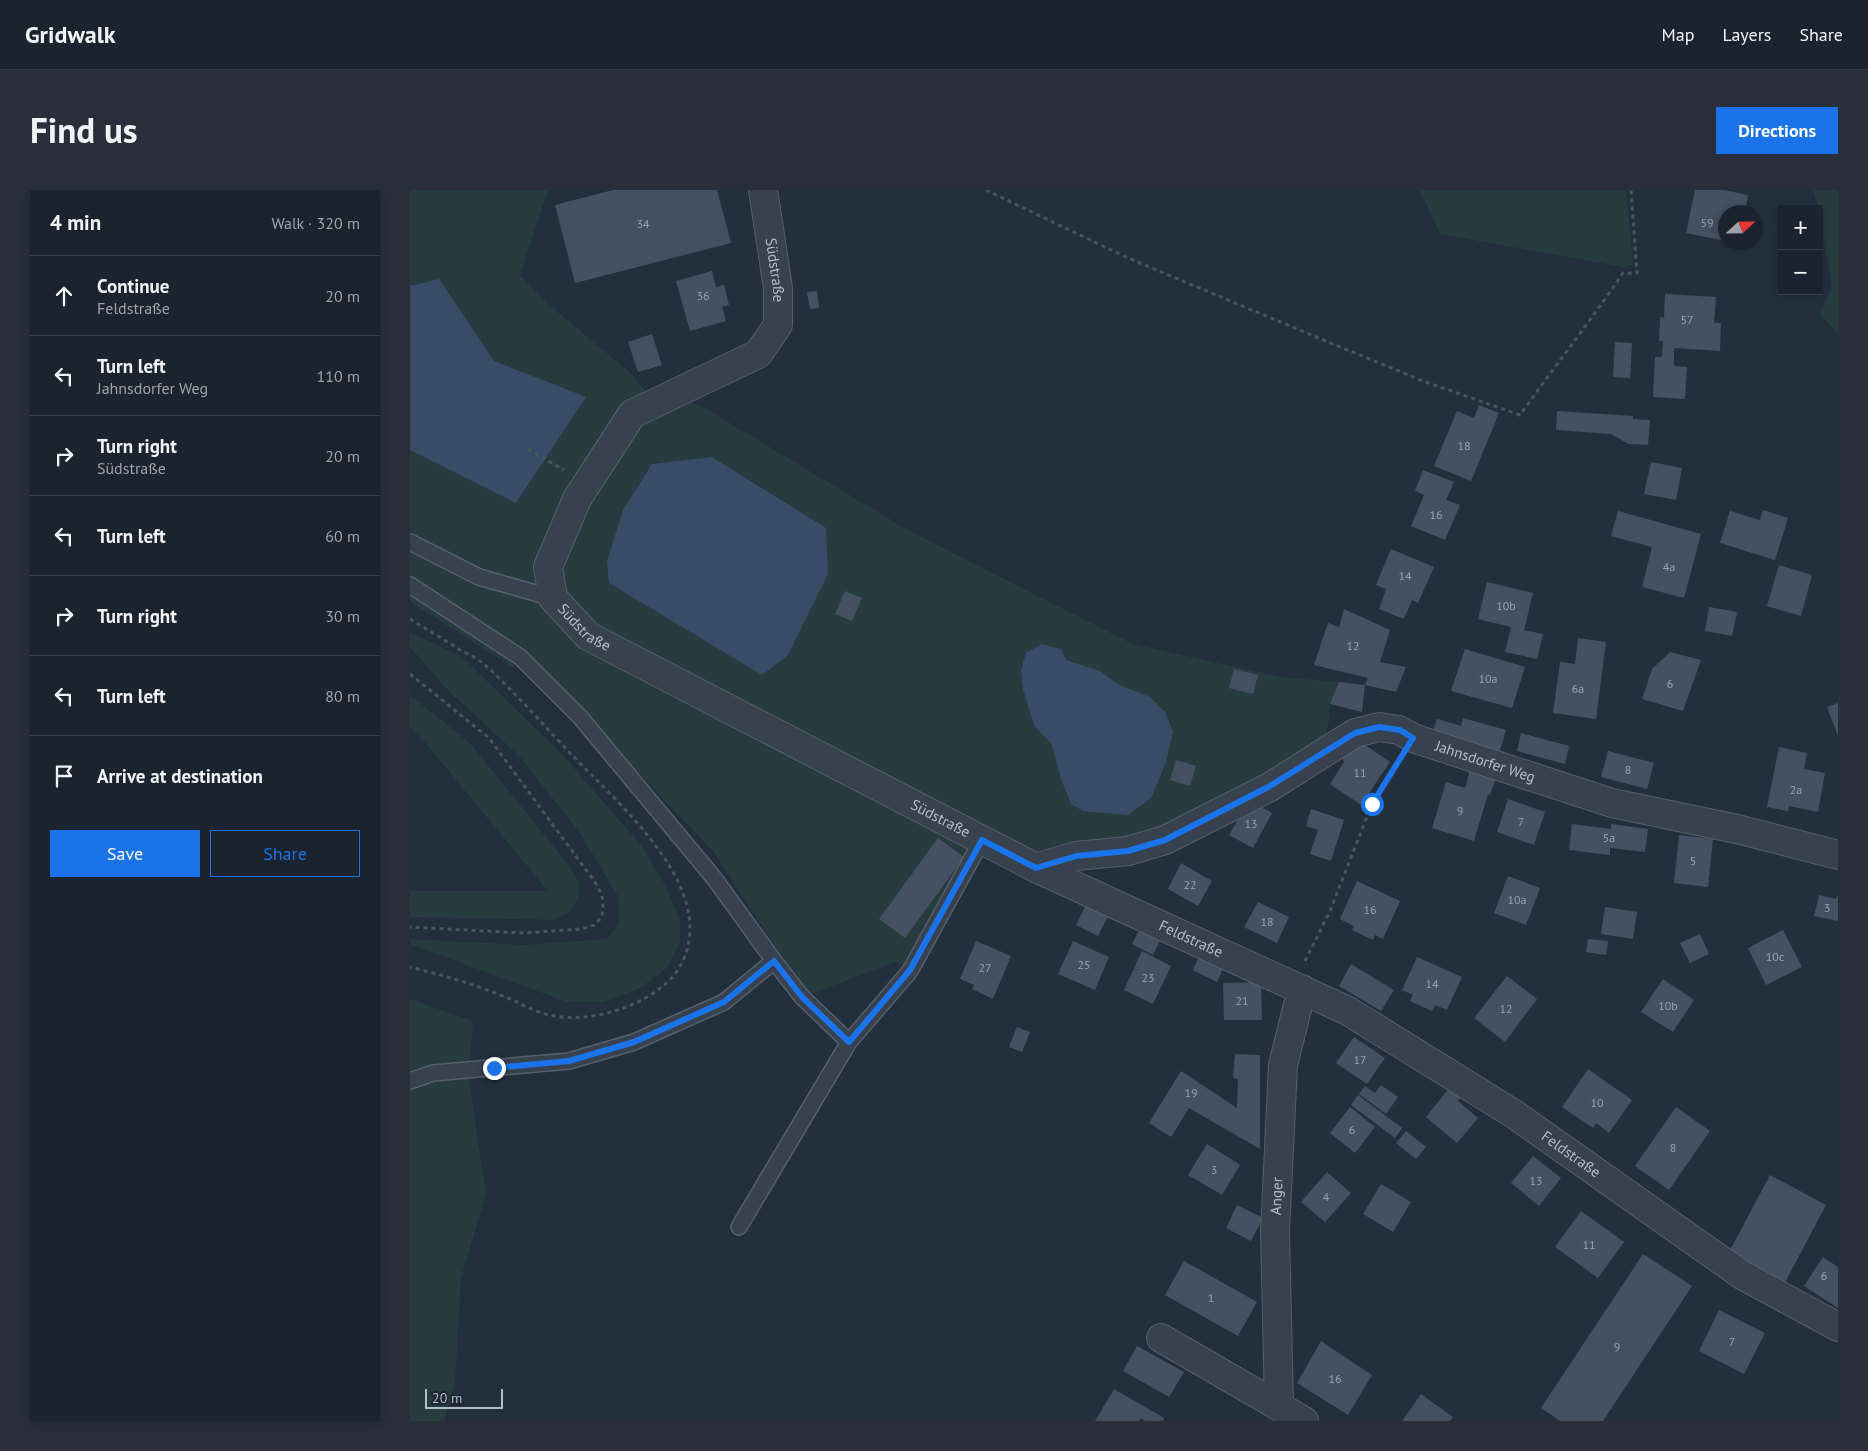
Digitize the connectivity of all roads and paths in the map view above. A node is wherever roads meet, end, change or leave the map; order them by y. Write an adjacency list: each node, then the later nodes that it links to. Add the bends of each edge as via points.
1 (763, 190): 8 (street, Südstraße, via 778,288 778,325 758,354 632,414 573,508 548,567)
2 (986, 190): 3 (path, via 1128,258 1313,336 1520,415 1623,274 1637,273)
3 (1632, 190)
4 (528, 449): 5 (path)
5 (552, 464)
6 (410, 542): 8 (lane, via 478,577)
7 (410, 585): 17 (lane, via 520,656 580,717 714,878)
8 (553, 598): 12 (street, Südstraße, via 588,636)
9 (410, 619): 18 (path, via 484,664 640,826 664,857 682,890 690,934 680,968 667,983 634,1003 591,1016 554,1016 465,982)
10 (410, 674): 16 (path, via 489,738 595,882 602,895 603,907 602,917 594,925 582,929 522,933)
11 (1413, 738): 13 (street, Jahnsdorfer Weg, via 1612,803 1737,829); 14 (street, Jahnsdorfer Weg, via 1400,730 1379,727 1355,733 1270,786 1165,840 1128,851 1076,856); 19 (path, via 1372,804 1330,911 1303,964)
12 (982, 840): 14 (street, Südstraße); 20 (lane, via 910,970)
13 (1838, 855)
14 (1036, 868): 15 (street, Südstraße)
15 (1080, 889): 19 (street, Feldstraße)
16 (410, 927)
17 (774, 961): 20 (lane, via 802,997); 21 (lane, via 724,1002 634,1042 569,1061 433,1073)
18 (410, 967)
19 (1302, 989): 23 (street, Feldstraße, via 1348,1011 1446,1070 1514,1114 1742,1275); 25 (street, Anger, via 1283,1065 1275,1231)
20 (849, 1042): 22 (lane)
21 (410, 1081)
22 (739, 1227)
23 (1838, 1327)
24 (1161, 1338): 25 (street)
25 (1279, 1406): 26 (street)
26 (1304, 1421)

